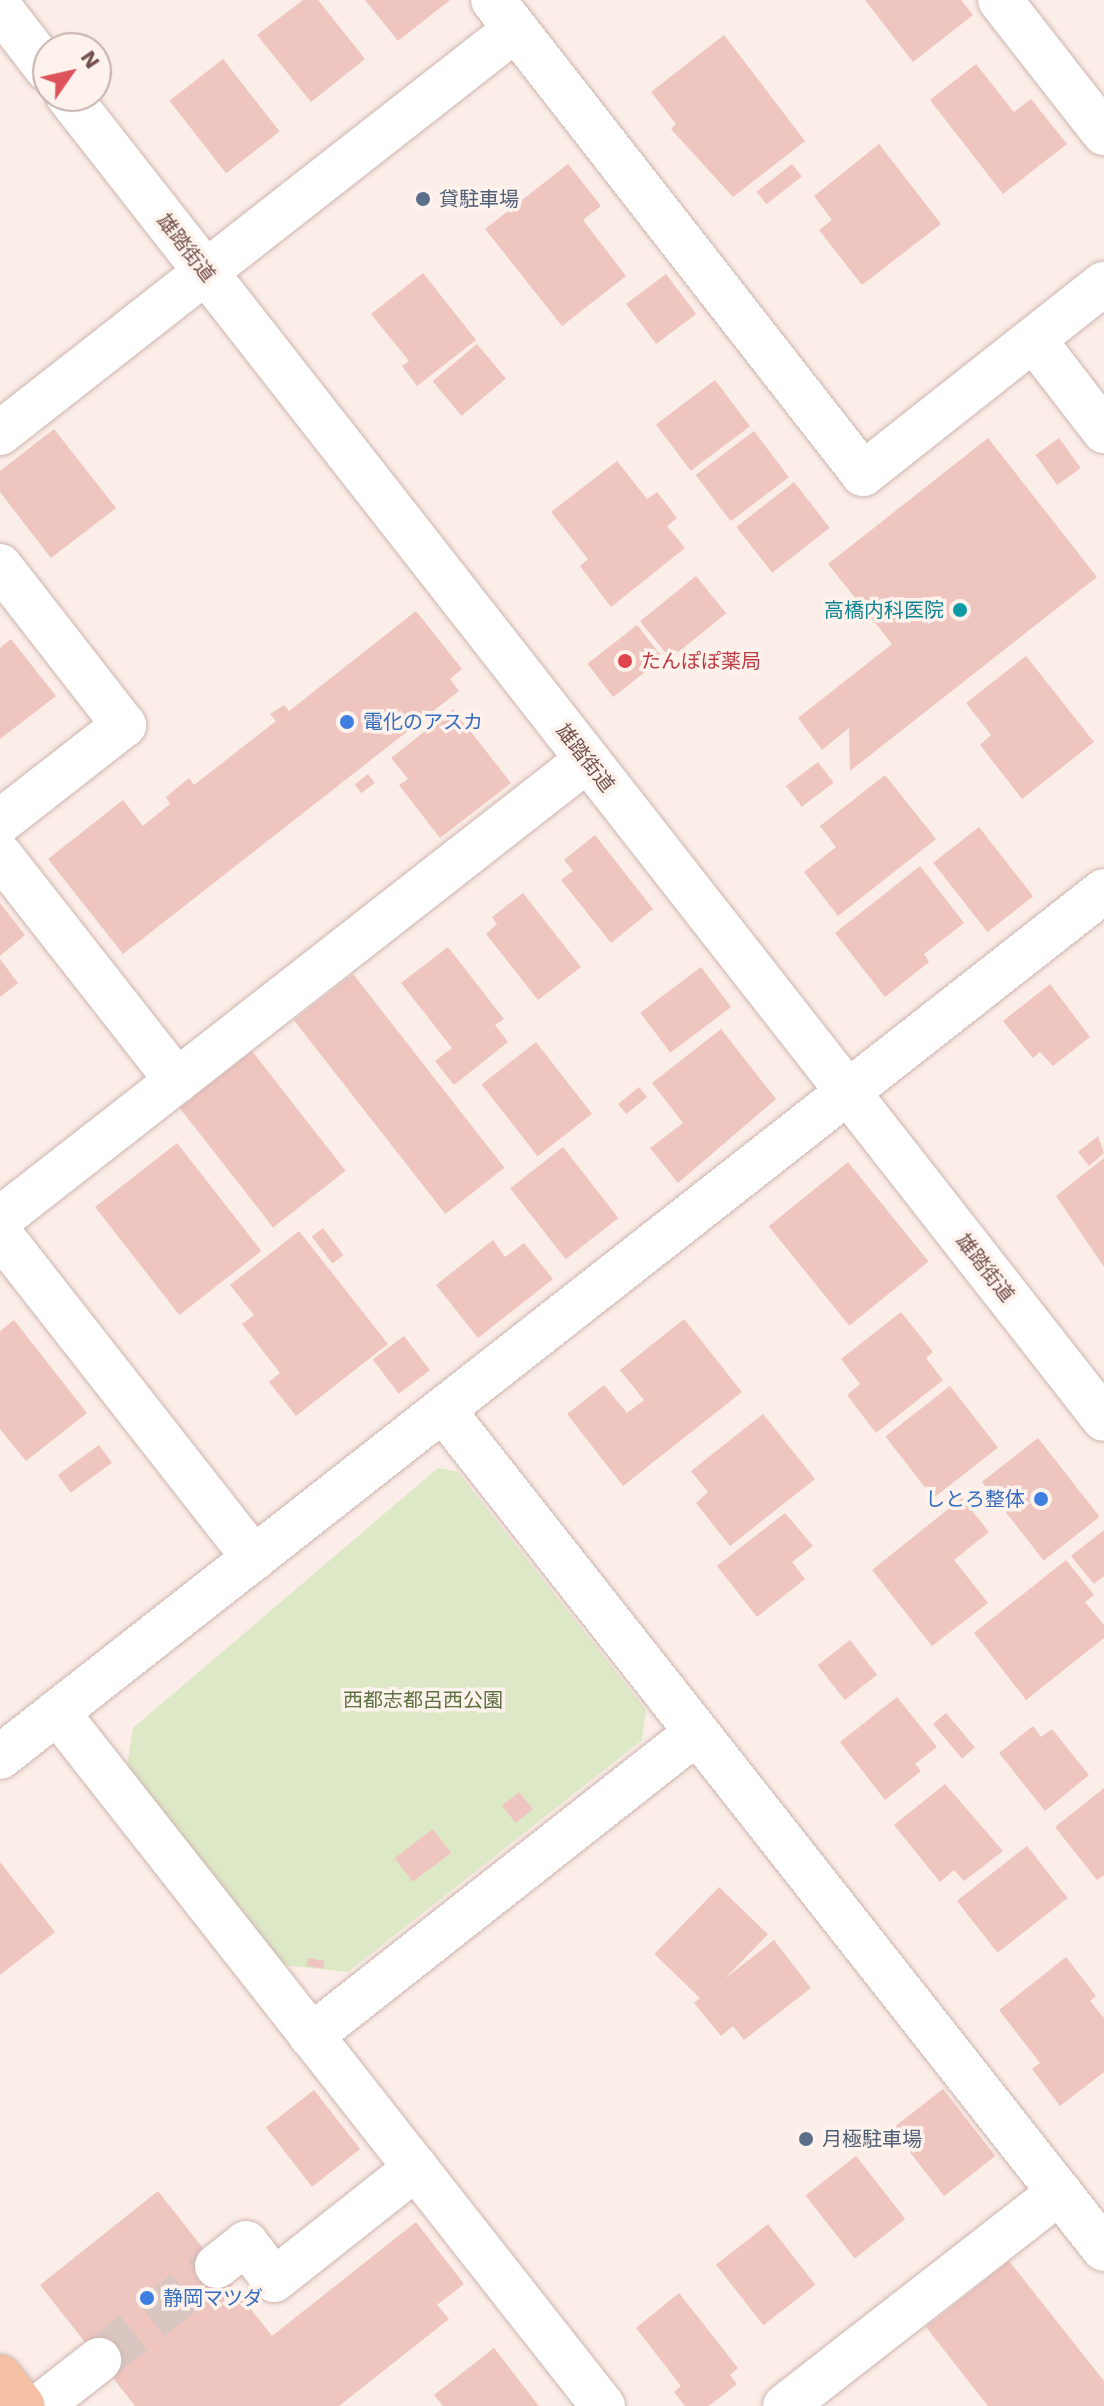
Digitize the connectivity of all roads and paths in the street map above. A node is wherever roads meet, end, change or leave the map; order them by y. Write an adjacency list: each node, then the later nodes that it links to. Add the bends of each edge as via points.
1 (1000, 0): 6 (street)
2 (0, 8): 4 (street)
3 (504, 15): 7 (street); 9 (street, via 863,474)
4 (32, 49)
5 (80, 112): 7 (street, 雄踏街道)
6 (1104, 133)
7 (204, 272): 11 (street); 13 (street, 雄踏街道)
8 (1104, 284): 9 (street)
9 (1034, 340): 10 (street)
10 (1104, 431)
11 (0, 433)
12 (0, 566): 14 (street, via 124,725)
13 (587, 760): 17 (street); 18 (street, 雄踏街道)
14 (0, 822)
15 (0, 855): 17 (street)
16 (1104, 891): 18 (street)
17 (177, 1081): 19 (street)
18 (848, 1092): 21 (street); 22 (street, 雄踏街道)
19 (0, 1219)
20 (0, 1234): 23 (street)
21 (443, 1410): 23 (street); 25 (street)
22 (1104, 1419)
23 (254, 1558): 24 (street)
24 (57, 1712): 26 (street); 27 (street)
25 (697, 1732): 27 (street); 29 (street)
26 (0, 1757)
27 (311, 2036): 28 (street)
28 (416, 2168): 31 (street, via 274,2280 246,2243); 36 (street)
29 (1060, 2192): 30 (street); 37 (street)
30 (1104, 2249)
31 (217, 2266)
32 (99, 2360): 35 (street)
33 (0, 2377): 34 (main road)
34 (23, 2406)
35 (40, 2406)
36 (603, 2406)
37 (785, 2406)

